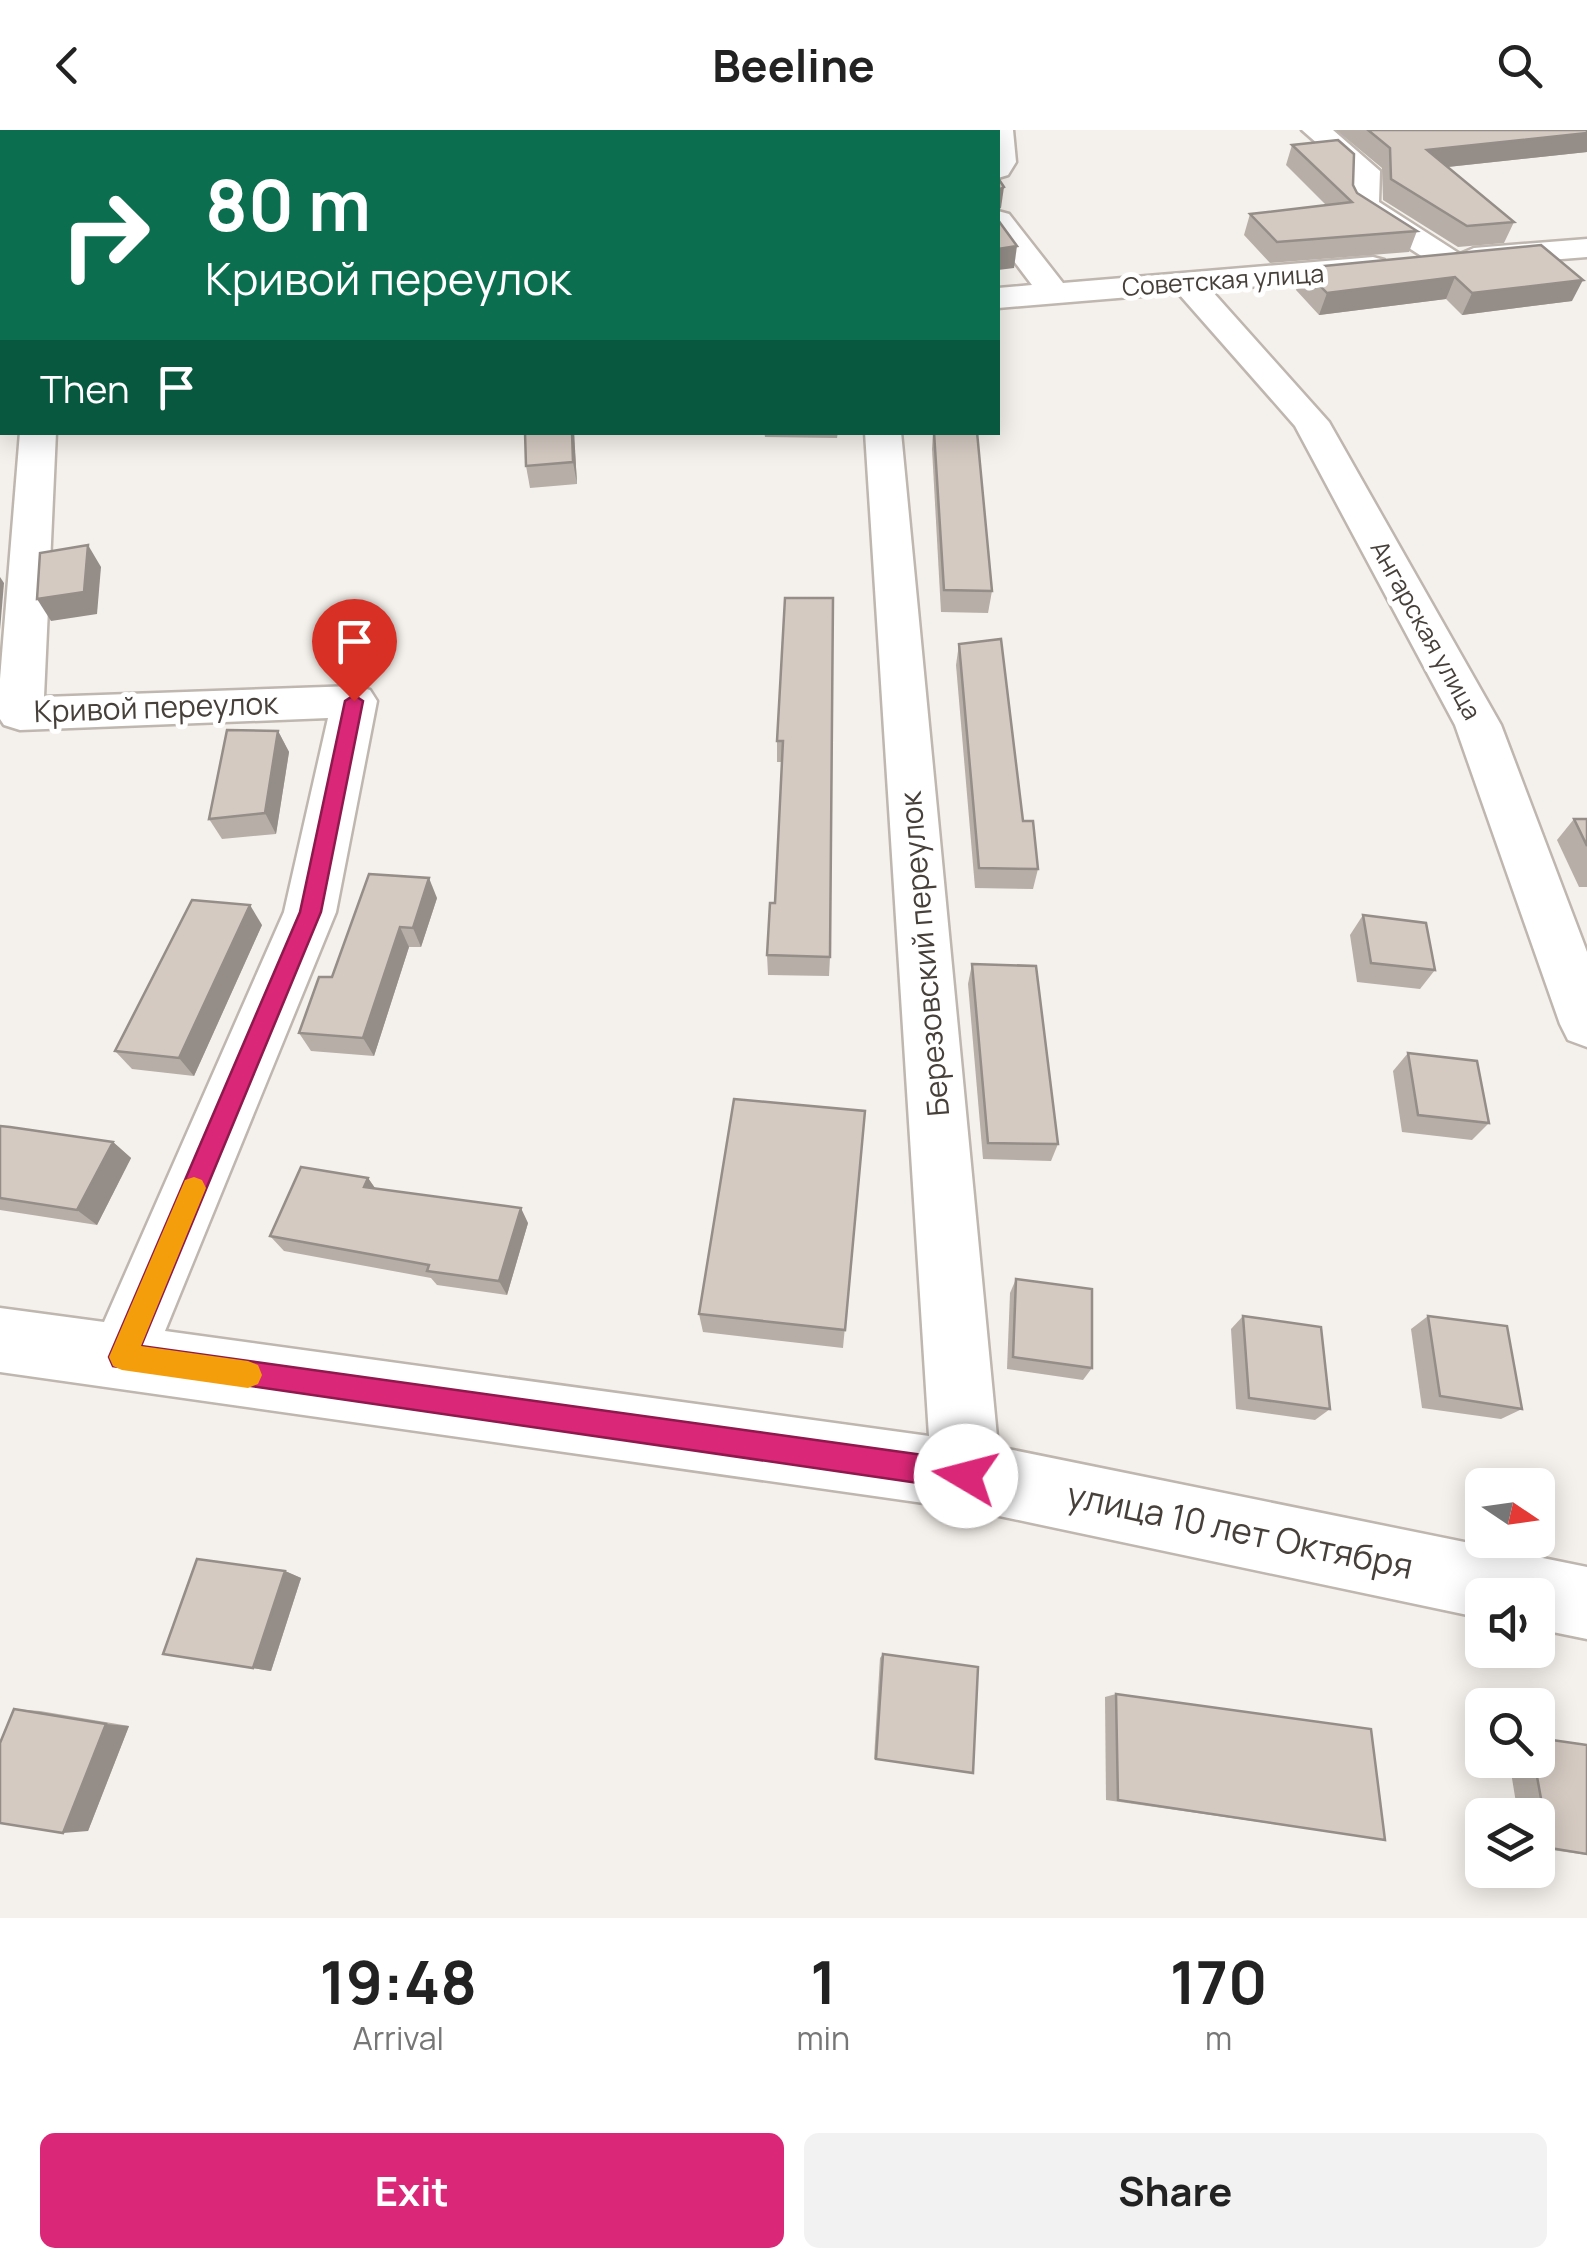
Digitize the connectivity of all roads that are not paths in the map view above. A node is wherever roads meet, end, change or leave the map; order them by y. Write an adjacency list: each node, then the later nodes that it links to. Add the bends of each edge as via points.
1 (1316, 130): 4 (street, via 1366,171 1364,206)
2 (1000, 223): 6 (street)
3 (1587, 248): 4 (street, Советская улица)
4 (1448, 259): 5 (street, Советская улица, via 1257,280)
5 (1185, 281): 6 (street, Советская улица); 10 (street, Ангарская улица, via 1312,422 1478,725)
6 (1054, 293): 7 (street, Советская улица)
7 (1000, 298)
8 (38, 435): 12 (street, Кривой переулок, via 20,714 354,701 310,912)
9 (884, 435): 13 (street, Березовский переулок)
10 (1587, 1024)
11 (0, 1340): 12 (street, улица 10 лет Октября)
12 (122, 1357): 13 (street, улица 10 лет Октября)
13 (966, 1476): 14 (street, улица 10 лет Октября)
14 (1587, 1603)

